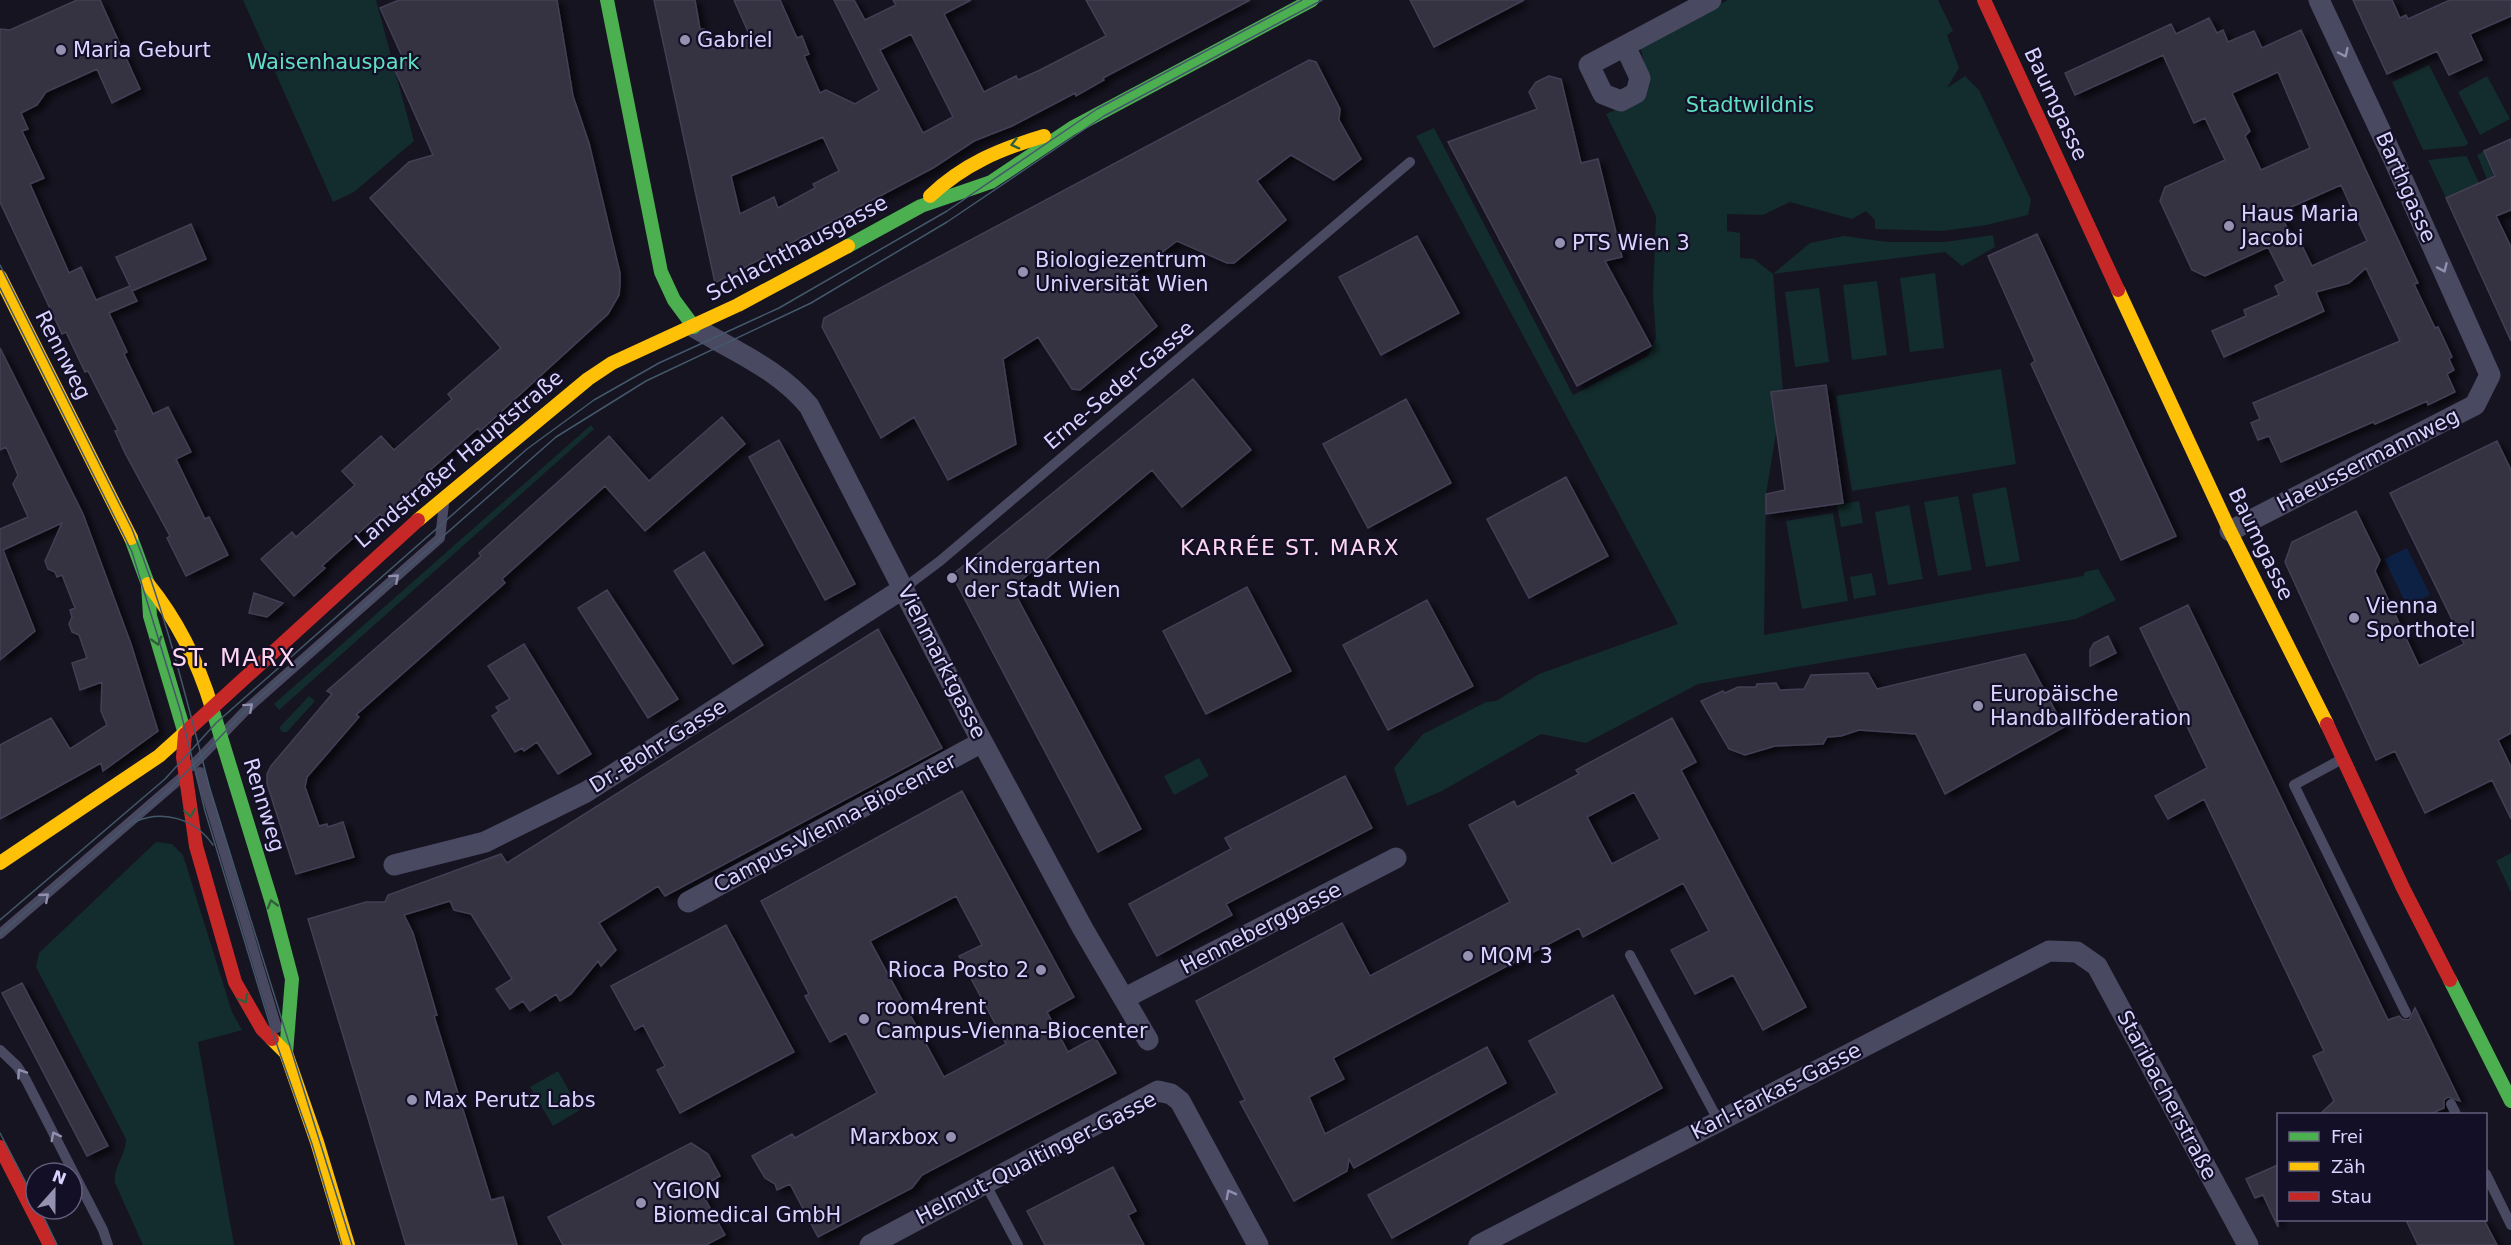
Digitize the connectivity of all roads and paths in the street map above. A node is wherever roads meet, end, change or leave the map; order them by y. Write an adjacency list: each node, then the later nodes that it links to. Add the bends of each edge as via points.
1 (607, 0): 12 (main road, via 661,272)
2 (1711, 0): 6 (street)
3 (1984, 0): 15 (main road, Baumgasse)
4 (2319, 0): 13 (street, Barthgasse, one-way to 13)
5 (1305, 2): 7 (main road, Schlachthausgasse)
6 (1625, 46)
7 (1072, 128): 9 (main road, Schlachthausgasse, via 991,182); 9 (main road, Schlachthausgasse, one-way to 9, via 1001,148 956,171)
8 (1410, 162): 17 (lane, Erne-Seder-Gasse, via 1181,359)
9 (921, 206): 12 (main road, Schlachthausgasse)
10 (0, 277): 11 (main road, Rennweg)
11 (6, 303): 16 (main road, Rennweg, via 121,516)
12 (693, 327): 14 (main road, Landstraßer Hauptstraße, via 612,363 588,379); 17 (street, Viehmarktgasse, via 783,378 809,406)
13 (2490, 375): 15 (street, Haeussermannweg, via 2475,405)
14 (444, 496): 18 (main road, Landstraßer Hauptstraße); 20 (lane, one-way to 14, via 440,538)
15 (2230, 531): 22 (main road, Baumgasse)
16 (148, 584): 18 (main road, Rennweg, via 184,634); 19 (main road, Rennweg, one-way to 19, via 150,616)
17 (904, 588): 21 (street, Viehmarktgasse); 27 (street, Dr.-Bohr-Gasse, via 586,792 485,842)
18 (212, 708): 19 (main road, Landstraßer Hauptstraße); 20 (main road, Rennweg)
19 (184, 734): 23 (lane); 24 (main road, Rennweg); 26 (main road, Landstraßer Hauptstraße, via 142,770)
20 (220, 734): 23 (lane); 36 (main road, Rennweg, one-way to 20, via 292,979)
21 (982, 742): 28 (street, Campus-Vienna-Biocenter, via 888,785); 32 (street, Viehmarktgasse, via 1083,929)
22 (2344, 758): 33 (lane, via 2294,785); 37 (main road, Baumgasse, via 2381,843)
23 (197, 760): 24 (lane); 36 (lane)
24 (185, 774): 29 (lane, one-way to 24); 36 (main road, Rennweg, one-way to 36, via 196,846 235,982 262,1029)
25 (1396, 858): 32 (street, Henneberggasse)
26 (1, 863)
27 (394, 865)
28 (688, 902)
29 (0, 934)
30 (2078, 952): 38 (street, Karl-Farkas-Gasse, via 2049,951); 50 (street, Staribacherstraße, via 2097,966)
31 (1630, 955): 38 (lane)
32 (1125, 998): 34 (street, Viehmarktgasse)
33 (2406, 1013)
34 (1148, 1040)
35 (0, 1050): 44 (lane, one-way to 35, via 26,1080)
36 (286, 1053): 45 (main road, Rennweg)
37 (2511, 1101)
38 (1718, 1120): 49 (street, Karl-Farkas-Gasse)
39 (0, 1147): 43 (main road)
40 (2487, 1176): 42 (lane)
41 (985, 1183): 46 (street, Helmut-Qualtinger-Gasse); 47 (lane); 48 (street, Helmut-Qualtinger-Gasse, one-way to 41, via 1180,1101 1158,1091)
42 (2511, 1225)
43 (50, 1245)
44 (108, 1245)
45 (348, 1245)
46 (870, 1245)
47 (1018, 1245)
48 (1258, 1245)
49 (1479, 1245)
50 (2248, 1245)

